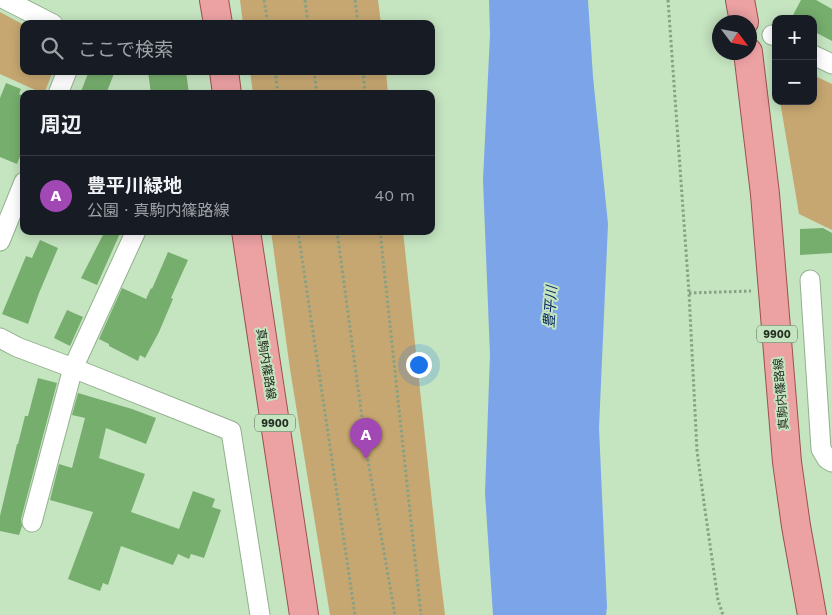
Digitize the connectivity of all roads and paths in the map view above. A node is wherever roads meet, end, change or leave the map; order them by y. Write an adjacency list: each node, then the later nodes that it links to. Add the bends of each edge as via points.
1 (6, 0): 11 (street)
2 (214, 0): 12 (main road)
3 (264, 0): 13 (path)
4 (304, 0): 14 (path)
5 (355, 0): 15 (path)
6 (668, 0): 38 (path)
7 (740, 0): 9 (main road)
8 (750, 0): 10 (main road)
9 (744, 15)
10 (747, 15)
11 (45, 20)
12 (217, 20)
13 (267, 20)
14 (307, 20)
15 (358, 20)
16 (817, 57): 18 (street)
17 (749, 60): 49 (main road, 真駒内篠路線 / 9900, via 765,194 787,462)
18 (832, 64)
19 (65, 75): 24 (street)
20 (225, 75): 25 (main road)
21 (276, 75): 26 (path)
22 (315, 75): 27 (path)
23 (363, 75): 28 (path)
24 (60, 90)
25 (226, 90)
26 (277, 90)
27 (317, 90)
28 (365, 90)
29 (20, 192): 35 (street)
30 (134, 235): 40 (street)
31 (247, 235): 44 (main road, 真駒内篠路線 / 9900)
32 (299, 235): 45 (path)
33 (338, 235): 46 (path, via 367,455)
34 (380, 235): 47 (path)
35 (0, 241)
36 (810, 280): 41 (street, via 821,448 826,459)
37 (757, 291): 38 (path)
38 (688, 293): 48 (path, via 697,451)
39 (0, 338): 40 (street)
40 (73, 368): 42 (street); 43 (street, via 231,431)
41 (832, 462)
42 (32, 522)
43 (260, 615)
44 (304, 615)
45 (355, 615)
46 (395, 615)
47 (420, 615)
48 (722, 615)
49 (812, 615)

